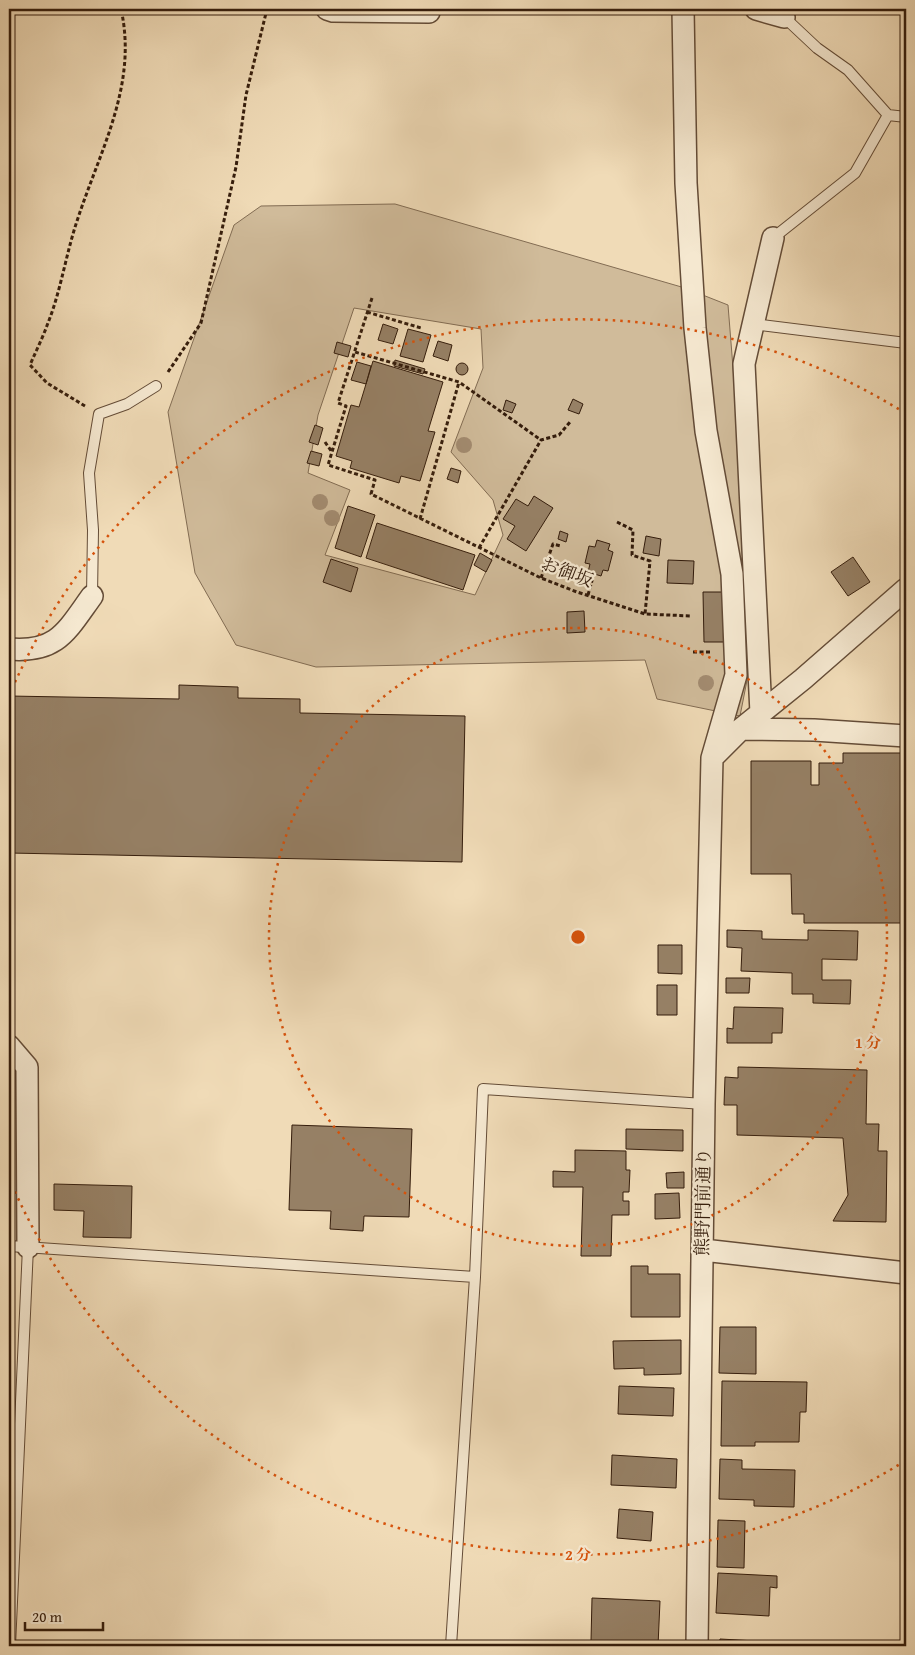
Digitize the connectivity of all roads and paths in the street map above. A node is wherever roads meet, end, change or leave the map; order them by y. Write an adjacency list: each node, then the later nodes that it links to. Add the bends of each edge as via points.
1 (120, 9): 19 (path, via 126,33 124,69 114,120 76,223 49,322 30,365 47,383)
2 (267, 9): 18 (path, via 246,95 236,167 201,323)
3 (327, 9): 4 (street, via 429,12)
4 (428, 9)
5 (683, 9): 41 (street, 熊野門前通り, via 686,183 695,328 706,431 732,574 736,675)
6 (756, 9): 7 (street)
7 (784, 17): 8 (lane, via 817,48 848,70)
8 (888, 115): 9 (lane); 10 (lane, via 855,173)
9 (906, 117)
10 (773, 238): 13 (street)
11 (372, 298): 12 (path)
12 (367, 312): 14 (path); 16 (path)
13 (753, 324): 15 (lane); 38 (street, via 744,364)
14 (420, 328)
15 (906, 342)
16 (354, 352): 17 (path); 23 (path, via 338,403 346,406)
17 (459, 382): 21 (path); 24 (path)
18 (156, 386): 19 (lane, via 127,404)
19 (99, 414): 32 (lane, via 90,472)
20 (570, 422): 21 (path, via 559,435)
21 (541, 440): 27 (path)
22 (325, 442): 23 (path)
23 (332, 453): 24 (path, お御坂, via 328,465 375,480 371,494)
24 (420, 519): 27 (path, お御坂)
25 (617, 522): 33 (path, via 633,530 632,555 650,561)
26 (561, 546): 29 (path, via 553,544)
27 (479, 548): 29 (path, お御坂)
28 (593, 577): 31 (path)
29 (542, 578): 31 (path, お御坂)
30 (906, 589): 38 (street)
31 (588, 595): 33 (path, お御坂)
32 (92, 596): 35 (street, via 70,627 51,645 27,651)
33 (645, 614): 34 (path, お御坂)
34 (692, 616)
35 (9, 649)
36 (693, 652): 37 (path)
37 (720, 652)
38 (761, 713): 39 (street)
39 (741, 730): 40 (street, via 814,730); 41 (street)
40 (906, 736)
41 (712, 758): 43 (street, 熊野門前通り)
42 (9, 1046): 44 (street, via 27,1067)
43 (704, 1104): 45 (street, 熊野門前通り); 47 (lane, via 483,1089)
44 (18, 1246): 47 (lane); 48 (lane)
45 (703, 1250): 46 (street); 50 (street, 熊野門前通り)
46 (906, 1273)
47 (475, 1277): 49 (lane)
48 (10, 1646)
49 (451, 1646)
50 (697, 1646)

